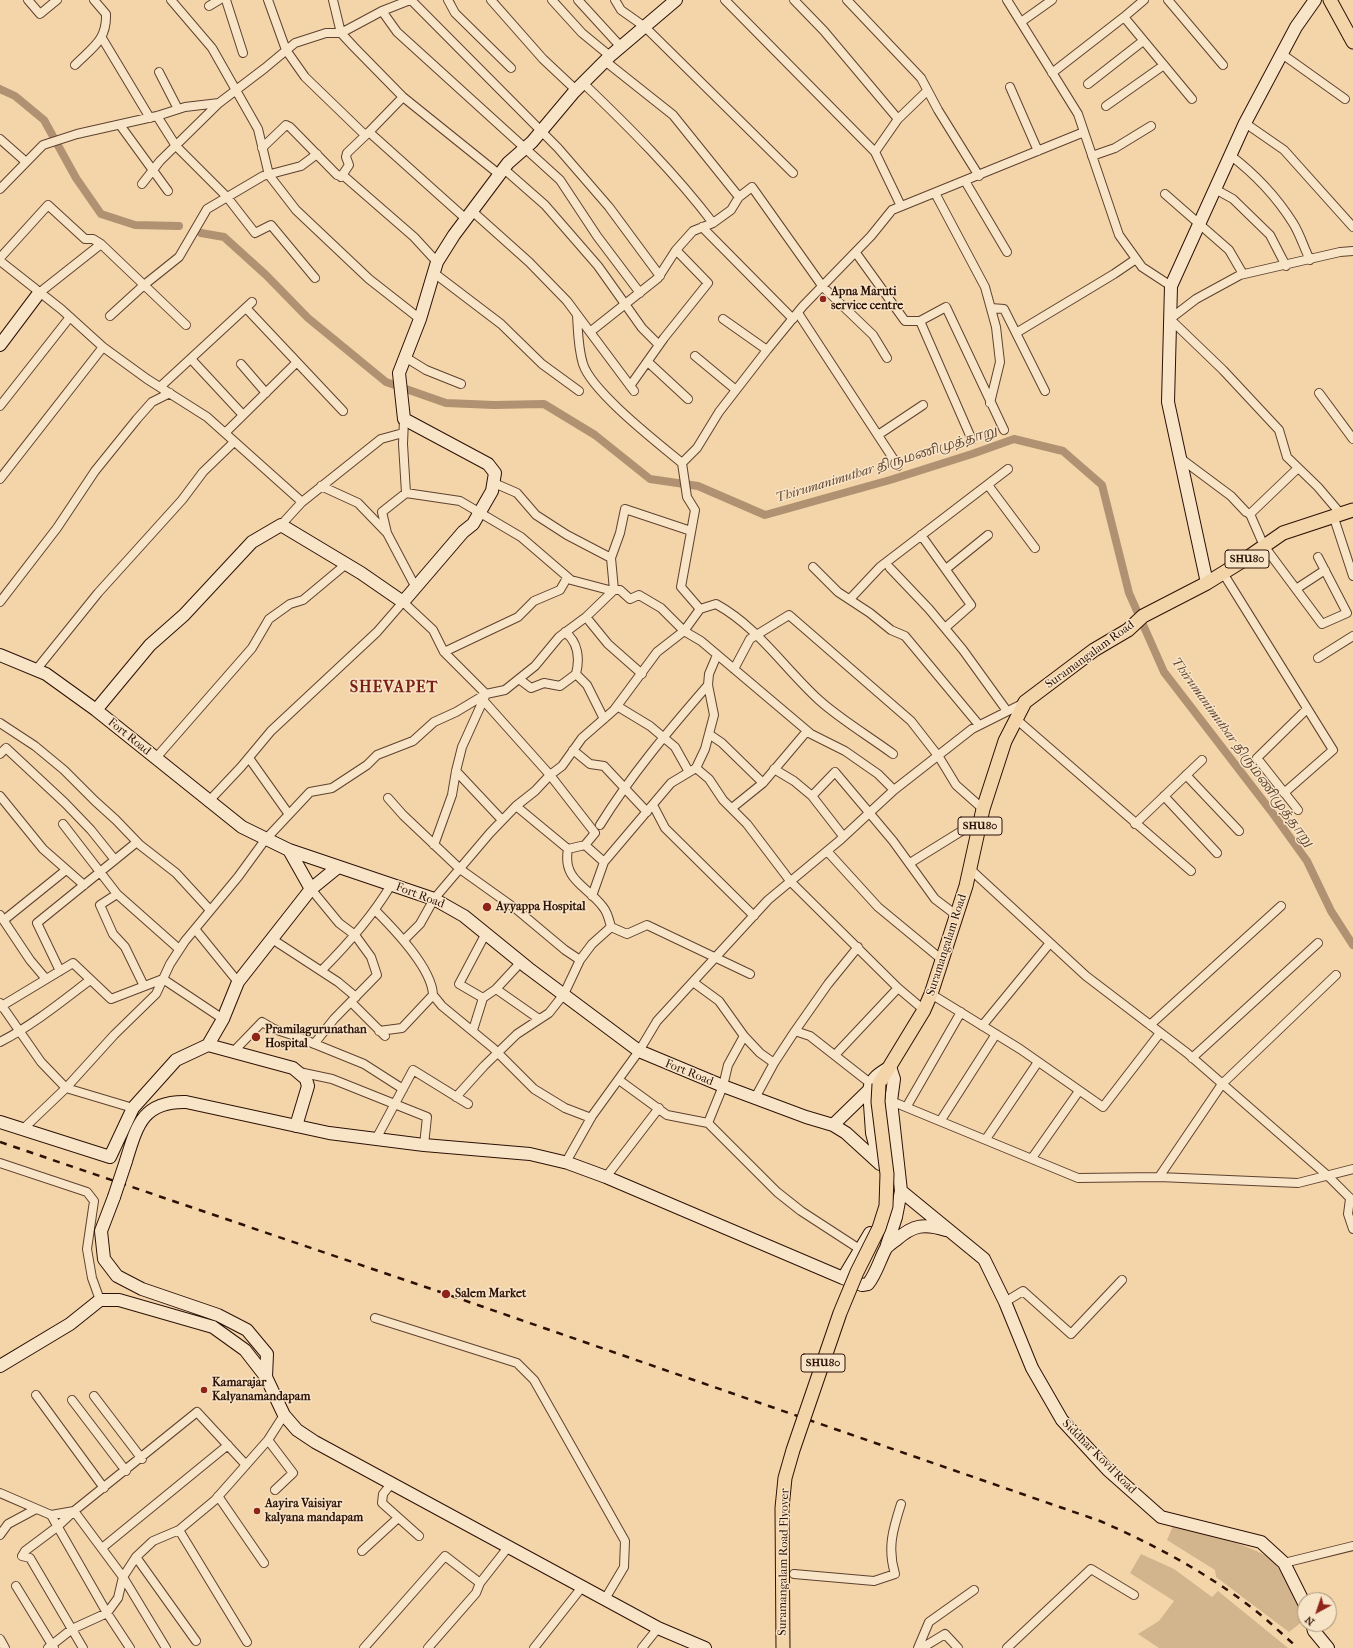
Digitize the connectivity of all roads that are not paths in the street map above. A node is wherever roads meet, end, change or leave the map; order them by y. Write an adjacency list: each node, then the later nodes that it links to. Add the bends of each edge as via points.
1 (28, 0): 2 (street, via 40,14)
2 (56, 0)
3 (94, 0): 31 (street, via 106,14 106,30)
4 (171, 0): 48 (street, via 212,48)
5 (219, 0): 25 (street)
6 (226, 0): 36 (street)
7 (268, 0): 35 (street)
8 (333, 0): 30 (street)
9 (410, 0): 26 (street); 61 (street)
10 (448, 0): 42 (street, via 455,13)
11 (490, 0): 46 (street, via 543,59)
12 (552, 0): 38 (street)
13 (578, 0): 34 (street)
14 (615, 0): 29 (street, via 621,10)
15 (725, 0): 69 (street)
16 (794, 0): 57 (street, via 824,31)
17 (847, 0): 49 (street, via 921,78)
18 (1007, 0): 28 (street)
19 (1052, 0): 28 (street)
20 (1143, 0): 27 (street)
21 (1168, 0): 40 (street)
22 (1315, 0): 37 (street)
23 (1330, 0): 33 (main road)
24 (670, 2): 29 (street)
25 (209, 6)
26 (382, 11): 30 (street); 67 (street, via 396,32)
27 (1124, 17): 32 (street); 44 (street)
28 (1021, 22): 44 (street)
29 (645, 27): 34 (street); 76 (street)
30 (341, 33): 35 (street, via 326,33 294,43); 50 (street)
31 (102, 38): 39 (street); 56 (street)
32 (1143, 41): 41 (street); 45 (street)
33 (1353, 42)
34 (621, 46): 38 (street)
35 (286, 50): 48 (street); 63 (street, via 305,76)
36 (243, 53)
37 (1282, 54): 51 (street); 58 (street)
38 (607, 59): 46 (street); 88 (street, via 673,115)
39 (75, 65)
40 (1223, 65)
41 (1164, 66): 52 (street); 54 (street)
42 (511, 68)
43 (159, 72): 55 (street)
44 (1052, 73): 62 (street, via 1078,114)
45 (1088, 84)
46 (580, 87): 61 (street); 92 (street, via 629,127)
47 (1010, 87): 68 (street)
48 (236, 90): 53 (street); 66 (street, via 258,128)
49 (927, 91): 57 (street); 78 (street)
50 (403, 97): 63 (street); 75 (street)
51 (1345, 98)
52 (1192, 100)
53 (219, 103): 55 (street); 65 (street)
54 (1106, 106)
55 (178, 109): 56 (street)
56 (154, 117): 59 (street); 65 (street)
57 (898, 119): 69 (street)
58 (1245, 123): 71 (street); 94 (street, via 1284,150)
59 (120, 125): 73 (street, via 77,134 43,145); 74 (street)
60 (1150, 126): 72 (street, via 1115,148)
61 (542, 130): 67 (street); 106 (street, via 609,207)
62 (1084, 132): 68 (street); 72 (street)
63 (367, 134): 79 (street, via 347,153 348,165); 90 (street)
64 (0, 139): 73 (street)
65 (176, 146): 74 (street); 87 (street)
66 (262, 148): 70 (street, via 286,126 294,130); 77 (street)
67 (526, 148): 75 (street); 112 (street, via 560,180 597,236)
68 (1038, 151): 78 (street)
69 (875, 152): 89 (street)
70 (318, 154): 77 (street, via 301,166); 79 (street)
71 (1230, 155): 83 (street); 102 (street, via 1253,172 1273,195 1294,224)
72 (1092, 156): 100 (street, via 1119,234)
73 (26, 162): 82 (street)
74 (152, 172): 81 (street); 84 (street)
75 (502, 172): 90 (street); 113 (street, via 545,205 598,266)
76 (793, 173)
77 (269, 175): 87 (street); 120 (street, via 296,210 369,279)
78 (979, 176): 80 (street)
79 (341, 177): 104 (street, via 414,238)
80 (965, 181): 85 (street); 98 (street)
81 (142, 184)
82 (1, 187)
83 (1215, 189): 91 (street); 103 (street, via 1233,199 1270,235)
84 (168, 191)
85 (935, 193): 89 (street); 114 (street, via 986,287)
86 (1165, 194): 91 (street)
87 (227, 197): 107 (street, via 255,233 271,225); 108 (street, via 207,209 180,257)
88 (739, 197): 92 (street, via 731,210); 110 (street, via 752,187)
89 (901, 206): 99 (street, via 892,210)
90 (469, 215): 104 (street); 115 (street, via 529,262)
91 (1200, 222): 105 (street, via 1229,250); 109 (street)
92 (713, 223): 93 (street)
93 (702, 227): 96 (street, via 693,231); 117 (street)
94 (1353, 227)
95 (101, 244): 101 (street, via 93,238 85,239 48,206); 108 (street); 111 (street)
96 (676, 250): 106 (street); 127 (street, via 708,283)
97 (1353, 251): 102 (street)
98 (1007, 252)
99 (856, 253): 110 (street); 122 (street, via 905,321)
100 (1136, 258): 109 (street, via 1142,267); 125 (street)
101 (0, 260): 111 (street)
102 (1310, 260): 103 (street)
103 (1286, 266): 105 (street)
104 (435, 267): 120 (street); 140 (street, via 501,324 542,364)
105 (1243, 274): 119 (street, via 1196,299)
106 (660, 276): 112 (street)
107 (315, 278)
108 (144, 285): 116 (street); 123 (street)
109 (1171, 286): 119 (street)
110 (823, 287): 117 (street); 132 (street, via 873,335)
111 (39, 293): 118 (street); 126 (street)
112 (640, 293): 113 (street)
113 (626, 304): 124 (street); 127 (street, via 642,328)
114 (991, 308): 125 (street, via 1004,309); 146 (street, via 1000,362)
115 (577, 315): 124 (street); 160 (street, via 584,365 595,384 648,435)
116 (110, 316)
117 (795, 316): 129 (street); 155 (street)
118 (70, 317): 128 (street); 148 (street)
119 (1170, 318): 159 (street, via 1168,402); 162 (street, via 1279,430 1287,457)
120 (420, 319): 131 (street)
121 (723, 319): 129 (street)
122 (920, 321): 146 (street, via 946,307); 157 (street)
123 (186, 325)
124 (590, 332): 134 (street, via 632,388)
125 (1016, 333): 141 (street)
126 (0, 345)
127 (659, 345): 134 (street)
128 (103, 347): 138 (street); 164 (street)
129 (767, 350): 139 (street)
130 (695, 356): 139 (street)
131 (405, 357): 137 (street, via 426,370); 151 (street, via 399,373)
132 (888, 358)
133 (191, 359): 135 (street, via 249,305); 138 (street); 150 (street)
134 (648, 362): 145 (street)
135 (296, 363): 143 (street); 149 (street)
136 (241, 364): 143 (street)
137 (461, 384)
138 (160, 387): 142 (street)
139 (736, 390): 160 (street, via 696,448)
140 (579, 391)
141 (1045, 391)
142 (170, 393): 153 (street, via 207,417); 196 (street, via 152,402 137,419 95,471 57,528)
143 (266, 393): 150 (street)
144 (1319, 394): 156 (street)
145 (688, 399)
146 (990, 404): 152 (street)
147 (923, 405): 155 (street)
148 (0, 406)
149 (343, 411)
150 (244, 415): 153 (street)
151 (404, 420): 154 (street); 165 (street, via 488,464 495,473)
152 (1004, 430)
153 (225, 433): 158 (street)
154 (403, 433): 167 (street, via 381,439); 168 (street)
155 (878, 435): 161 (street)
156 (1353, 439)
157 (972, 440)
158 (234, 442): 169 (street); 210 (street, via 203,472 182,500 98,593)
159 (1180, 458): 172 (street, via 1231,496); 191 (street)
160 (682, 463): 175 (street, via 687,497 695,510)
161 (898, 466)
162 (1298, 468): 172 (street); 173 (street, via 1318,487)
163 (1008, 469): 166 (street)
164 (0, 478)
165 (494, 483): 171 (street); 182 (street, via 517,493 536,515 567,535)
166 (988, 485): 177 (street); 180 (street)
167 (321, 486): 169 (street); 176 (street, via 358,503)
168 (406, 493): 171 (street, via 460,501); 176 (street, via 382,512)
169 (302, 502): 174 (street)
170 (1353, 510): 173 (main road, Suramangalam Road / SHU80)
171 (480, 512): 190 (street, via 521,537); 192 (street, via 473,524 463,532)
172 (1250, 514): 179 (street)
173 (1336, 514): 179 (main road, Suramangalam Road / SHU80, via 1283,533); 189 (street)
174 (281, 525): 183 (street); 218 (street, via 252,542 184,615 150,645)
175 (691, 531): 182 (street, via 625,509); 198 (street, via 681,587)
176 (388, 533): 192 (street)
177 (921, 535): 186 (street); 195 (street, via 880,567)
178 (988, 535): 186 (street)
179 (1264, 546): 188 (main road, Suramangalam Road / SHU80); 193 (street)
180 (1035, 548)
181 (1318, 557): 187 (street)
182 (611, 558): 194 (street)
183 (345, 565): 197 (street); 231 (street, via 303,600 290,604 269,618 252,648)
184 (813, 567): 195 (street, via 838,592)
185 (890, 568): 200 (street)
186 (946, 569): 200 (street, via 971,605)
187 (1325, 570): 193 (street); 193 (street, via 1347,613 1322,624)
188 (1223, 573): 191 (main road, Suramangalam Road / SHU80); 217 (street)
189 (1353, 576)
190 (567, 578): 194 (street); 205 (street, via 560,590 534,600 518,617)
191 (1207, 583): 219 (main road, Suramangalam Road / SHU80, via 1143,616 1128,630 1094,650 1025,702)
192 (416, 588): 197 (street)
193 (1296, 589)
194 (614, 590): 199 (street); 201 (street, via 620,590 630,599 639,595 661,608)
195 (850, 600): 222 (street, via 891,630 905,636)
196 (0, 602)
197 (404, 602): 205 (street, via 433,630); 230 (street, via 377,632 271,731)
198 (700, 609): 201 (street); 203 (street, via 716,604)
199 (586, 617): 202 (street); 212 (street, via 608,644)
200 (945, 628): 219 (street)
201 (684, 631): 207 (street); 212 (street, via 657,652)
202 (565, 632): 211 (street, via 574,640 578,666); 213 (street, via 548,648 536,666)
203 (757, 634): 209 (street, via 750,639); 228 (street, via 819,700); 229 (street, via 789,615 911,721)
204 (1353, 636): 208 (street)
205 (444, 652): 215 (street)
206 (0, 655): 210 (street, Fort Road)
207 (717, 655): 209 (street); 214 (street)
208 (1318, 658)
209 (734, 669): 223 (street)
210 (36, 670): 218 (street, Fort Road, via 46,674)
211 (576, 674): 213 (street, via 560,686 544,683 531,688); 220 (street, via 587,685)
212 (642, 674): 216 (street)
213 (519, 679): 215 (street, via 505,690)
214 (708, 686): 224 (street, via 714,715); 225 (street)
215 (484, 697): 235 (street, via 462,747); 236 (street); 253 (street, via 434,722 413,741 377,755 367,765 332,788 310,792)
216 (617, 706): 220 (street); 225 (street)
217 (1307, 709): 241 (street, via 1333,750); 241 (street, via 1257,758)
218 (96, 710): 231 (street, Fort Road)
219 (1012, 715): 222 (street); 254 (main road, Suramangalam Road / SHU80); 257 (street)
220 (604, 719): 226 (street, via 582,738)
221 (0, 723): 262 (street, via 35,746 64,770)
222 (979, 726): 229 (street)
223 (807, 731): 233 (street); 240 (street, via 856,759 878,774)
224 (709, 734): 234 (street); 238 (street)
225 (663, 737): 234 (street, via 675,747); 239 (street)
226 (573, 750): 236 (street, via 562,766); 239 (street, via 590,764 604,766)
227 (0, 754): 269 (street, via 6,748 65,803)
228 (893, 754)
229 (939, 756): 240 (street); 254 (street, via 956,785)
230 (249, 758): 246 (street); 253 (street)
231 (155, 759): 246 (street, Fort Road)
232 (1202, 760): 237 (street)
233 (774, 769): 238 (street); 243 (street)
234 (693, 770): 247 (street, via 671,784); 249 (street, via 709,779 723,800)
235 (456, 771): 255 (street); 263 (street, via 452,795)
236 (550, 775): 248 (street); 264 (street, via 595,833)
237 (1186, 775): 244 (street); 259 (street)
238 (763, 782): 249 (street)
239 (623, 788): 251 (street); 258 (street)
240 (894, 790): 252 (street)
241 (1284, 793): 250 (street)
242 (0, 796): 275 (street, via 43,849)
243 (812, 796): 252 (street, via 835,772); 260 (street)
244 (1164, 796): 257 (street); 268 (street)
245 (388, 798): 263 (street)
246 (208, 802): 261 (street, Fort Road, via 242,827)
247 (653, 805): 251 (street); 289 (street, via 665,828)
248 (516, 806): 255 (street); 265 (street)
249 (732, 808): 278 (street)
250 (1298, 810)
251 (647, 812): 270 (street)
252 (869, 812): 260 (street); 271 (street)
253 (288, 813): 261 (street)
254 (982, 814): 271 (street); 274 (main road, Suramangalam Road / SHU80)
255 (502, 820): 273 (street)
256 (63, 824): 277 (street)
257 (1135, 824): 276 (street)
258 (600, 825)
259 (1239, 831)
260 (843, 836): 267 (street)
261 (266, 840): 266 (street, Fort Road); 286 (street)
262 (137, 842): 269 (street); 286 (street, via 176,873)
263 (434, 845): 273 (street)
264 (585, 845): 265 (street); 270 (street)
265 (568, 849): 283 (street, via 566,860 575,882)
266 (289, 850): 272 (street, Fort Road); 281 (street)
267 (827, 851): 278 (street); 302 (street, via 878,907)
268 (1217, 853)
269 (115, 860): 277 (street)
270 (604, 862): 283 (street)
271 (910, 863): 288 (street, via 935,900)
272 (338, 867): 279 (street, Fort Road); 281 (street)
273 (460, 869): 284 (street); 303 (street)
274 (970, 869): 288 (main road, Suramangalam Road / SHU80); 297 (street)
275 (66, 870): 280 (street); 290 (street)
276 (1191, 871)
277 (99, 873): 280 (street); 282 (street)
278 (791, 882): 289 (street, via 768,900); 299 (street)
279 (391, 884): 284 (street, Fort Road); 287 (street)
280 (84, 885): 305 (street, via 37,923)
281 (312, 889): 294 (street, via 339,923); 295 (street)
282 (117, 894): 300 (street); 314 (street, via 100,906 113,934 125,947)
283 (592, 896): 291 (street, via 608,913)
284 (434, 899): 293 (street, Fort Road, via 464,916); 296 (street, via 420,924)
285 (1281, 906): 327 (street)
286 (210, 910): 292 (street)
287 (375, 910): 294 (street); 296 (street)
288 (956, 915): 302 (main road, Suramangalam Road / SHU80)
289 (754, 916): 301 (street)
290 (2, 917): 309 (street, via 30,960)
291 (611, 927): 301 (street, via 627,934 647,925); 303 (street, via 592,944)
292 (194, 929): 300 (street); 312 (street)
293 (486, 933): 304 (street, Fort Road); 320 (street, via 459,984)
294 (355, 935): 306 (street); 321 (street, via 371,957 377,975)
295 (272, 939): 306 (street); 312 (street)
296 (404, 940): 319 (street, via 432,984)
297 (1050, 943): 327 (street, via 1086,976); 328 (street)
298 (1318, 943): 342 (street)
299 (858, 947): 315 (street); 330 (street)
300 (179, 949): 310 (street)
301 (716, 958): 307 (street); 313 (street)
302 (942, 959): 318 (main road, Suramangalam Road / SHU80)
303 (580, 960): 317 (street)
304 (521, 962): 316 (street); 317 (street, Fort Road)
305 (60, 971): 309 (street); 311 (street, via 73,963)
306 (321, 971): 321 (street)
307 (750, 974)
308 (1336, 975): 348 (street)
309 (46, 979): 322 (street)
310 (163, 979): 314 (street); 325 (street); 351 (street, via 156,994)
311 (90, 980): 314 (street, via 111,999); 331 (street)
312 (238, 982): 325 (street)
313 (693, 982): 334 (street, via 719,1001); 338 (street, via 657,1021)
314 (144, 986)
315 (898, 988): 323 (street); 341 (street)
316 (496, 989): 320 (street); 326 (street)
317 (564, 994): 326 (street, via 548,1013); 338 (street, Fort Road)
318 (931, 994): 323 (main road, Suramangalam Road / SHU80); 324 (street)
319 (433, 996): 321 (street, via 402,1028 382,1033); 329 (street)
320 (483, 998): 329 (street)
321 (353, 1000): 336 (street)
322 (1, 1005): 331 (street)
323 (924, 1010): 345 (main road, Suramangalam Road / SHU80)
324 (961, 1012): 328 (street); 359 (street)
325 (223, 1019): 337 (street)
326 (539, 1019): 340 (street, via 517,1034)
327 (1150, 1025): 332 (street)
328 (982, 1026): 333 (street)
329 (473, 1030): 340 (street)
330 (795, 1031): 341 (street, via 810,1036); 344 (street)
331 (19, 1032): 335 (street); 351 (street, via 41,1062)
332 (1160, 1033): 342 (street); 353 (street, via 1103,1107)
333 (996, 1034): 343 (street); 363 (street)
334 (744, 1036): 344 (street); 349 (street, via 728,1065)
335 (0, 1042)
336 (314, 1044): 339 (street, via 262,1022); 352 (street, via 364,1064)
337 (208, 1045): 339 (street); 360 (street, via 176,1060)
338 (639, 1051): 347 (street); 349 (street, Fort Road)
339 (234, 1052): 346 (street)
340 (498, 1053): 354 (street); 362 (street, via 534,1089 565,1108)
341 (836, 1055): 350 (street)
342 (1192, 1058): 348 (street)
343 (1038, 1062): 353 (street); 370 (street)
344 (774, 1063): 355 (street)
345 (890, 1067): 350 (main road, Suramangalam Road Flyover / SHU80); 356 (street, via 894,1079)
346 (298, 1071): 358 (street, via 332,1079); 367 (street, via 306,1079 308,1086)
347 (619, 1080): 361 (street); 362 (street)
348 (1222, 1084): 377 (street); 379 (street)
349 (723, 1086): 355 (street, Fort Road); 365 (street)
350 (876, 1086): 366 (street); 375 (street, via 872,1134); 449 (main road, Suramangalam Road Flyover / SHU80, bridge, via 887,1174 886,1206 879,1228 840,1313 793,1450 786,1478 782,1508); 450 (main road, Suramangalam Road Flyover / SHU80, via 884,1102 893,1174 892,1207 885,1230 845,1316 792,1479 788,1508)
351 (66, 1088): 360 (street); 368 (street)
352 (403, 1089): 354 (street, via 413,1070); 358 (street)
353 (1079, 1091): 372 (street)
354 (456, 1097): 357 (street)
355 (756, 1098): 366 (street, Fort Road)
356 (891, 1100): 359 (street); 380 (street)
357 (468, 1104)
358 (396, 1105): 369 (street); 371 (street, via 427,1117)
359 (908, 1106): 363 (street)
360 (133, 1108): 368 (street, via 110,1158)
361 (659, 1108): 365 (street, via 667,1115); 378 (street)
362 (591, 1118): 373 (street)
363 (941, 1120): 370 (street)
364 (0, 1122): 368 (street)
365 (708, 1123): 385 (street, via 777,1192)
366 (832, 1125): 375 (street, Fort Road, via 846,1133)
367 (296, 1126): 369 (street); 392 (street, bridge, via 186,1102 173,1101 152,1109 136,1128 101,1232 104,1259 117,1276 142,1289 218,1315 247,1330 267,1354)
368 (22, 1130)
369 (376, 1139): 371 (street)
370 (986, 1139): 372 (street)
371 (424, 1145): 373 (street, via 530,1154)
372 (1032, 1158): 379 (street, via 1078,1178)
373 (566, 1162): 378 (street)
374 (0, 1163): 388 (street, via 87,1192 94,1201 87,1249 92,1278)
375 (880, 1164): 385 (street, via 881,1201 873,1227)
376 (1353, 1169): 377 (street)
377 (1328, 1176): 379 (street, via 1298,1184); 381 (street)
378 (606, 1177): 386 (street)
379 (1159, 1177)
380 (901, 1191): 383 (street, Siddhar Kovil Road); 384 (street)
381 (1352, 1200): 382 (street, via 1348,1214)
382 (1353, 1229)
383 (946, 1230): 384 (street, via 933,1226 919,1226 907,1230); 389 (street, Siddhar Kovil Road, via 984,1259)
384 (886, 1248): 386 (street, via 868,1284)
385 (861, 1250): 386 (street)
386 (843, 1278)
387 (1122, 1280): 389 (street, via 1071,1334 1023,1291)
388 (100, 1300): 391 (street, via 70,1324); 392 (street, via 126,1302 213,1327 245,1350)
389 (1005, 1302): 422 (street, Siddhar Kovil Road, via 1032,1368 1062,1420 1108,1470 1161,1517 1261,1542)
390 (375, 1318): 431 (street, via 517,1363 534,1380 625,1541 624,1567)
391 (0, 1366)
392 (266, 1376): 396 (street)
393 (36, 1395): 403 (street)
394 (94, 1396): 399 (street)
395 (72, 1400): 401 (street)
396 (284, 1415): 397 (street); 402 (street, via 297,1430 314,1442)
397 (268, 1440): 400 (street); 404 (street, via 293,1474)
398 (228, 1445): 399 (street, via 197,1412); 400 (street); 418 (street)
399 (142, 1458): 401 (street)
400 (246, 1465): 406 (street)
401 (126, 1471): 403 (street)
402 (391, 1484): 411 (street, via 383,1494 382,1503); 416 (street)
403 (104, 1488): 409 (street)
404 (275, 1490)
405 (0, 1493): 408 (street)
406 (218, 1496): 413 (street); 421 (street)
407 (901, 1504): 423 (street, via 891,1536 891,1562 895,1574 874,1581)
408 (36, 1509): 410 (street); 414 (street, via 8,1524)
409 (74, 1512): 410 (street); 412 (street); 418 (street)
410 (51, 1515): 412 (street)
411 (398, 1518): 415 (street); 419 (street)
412 (57, 1527): 432 (street); 434 (street, via 22,1556 30,1558)
413 (179, 1530): 420 (street, via 153,1541); 438 (street)
414 (0, 1535)
415 (419, 1536)
416 (508, 1546): 425 (street); 427 (street)
417 (1353, 1546): 422 (street)
418 (102, 1548): 424 (street)
419 (362, 1551)
420 (136, 1557): 424 (street); 437 (street)
421 (264, 1562)
422 (1284, 1563): 429 (street, Siddhar Kovil Road)
423 (794, 1574)
424 (123, 1577): 432 (street, via 118,1598); 443 (street)
425 (480, 1583): 444 (street, via 445,1556); 445 (street, via 476,1593)
426 (16, 1586): 439 (street)
427 (582, 1588): 431 (street); 446 (street)
428 (974, 1590): 451 (street, via 929,1622)
429 (1298, 1592)
430 (1134, 1595): 454 (street, via 1091,1569)
431 (605, 1600): 433 (street)
432 (107, 1613): 434 (street); 442 (street)
433 (658, 1628): 447 (street); 448 (street)
434 (72, 1629): 439 (street); 441 (street)
435 (1315, 1632): 455 (street)
436 (0, 1639): 440 (street)
437 (196, 1641)
438 (247, 1642)
439 (51, 1647)
440 (5, 1648)
441 (83, 1648)
442 (130, 1648)
443 (166, 1648)
444 (364, 1648)
445 (428, 1648)
446 (534, 1648)
447 (642, 1648)
448 (706, 1648)
449 (783, 1648)
450 (790, 1648)
451 (918, 1648)
452 (922, 1648): 453 (street, via 945,1634)
453 (958, 1648)
454 (1007, 1648)
455 (1328, 1648)

